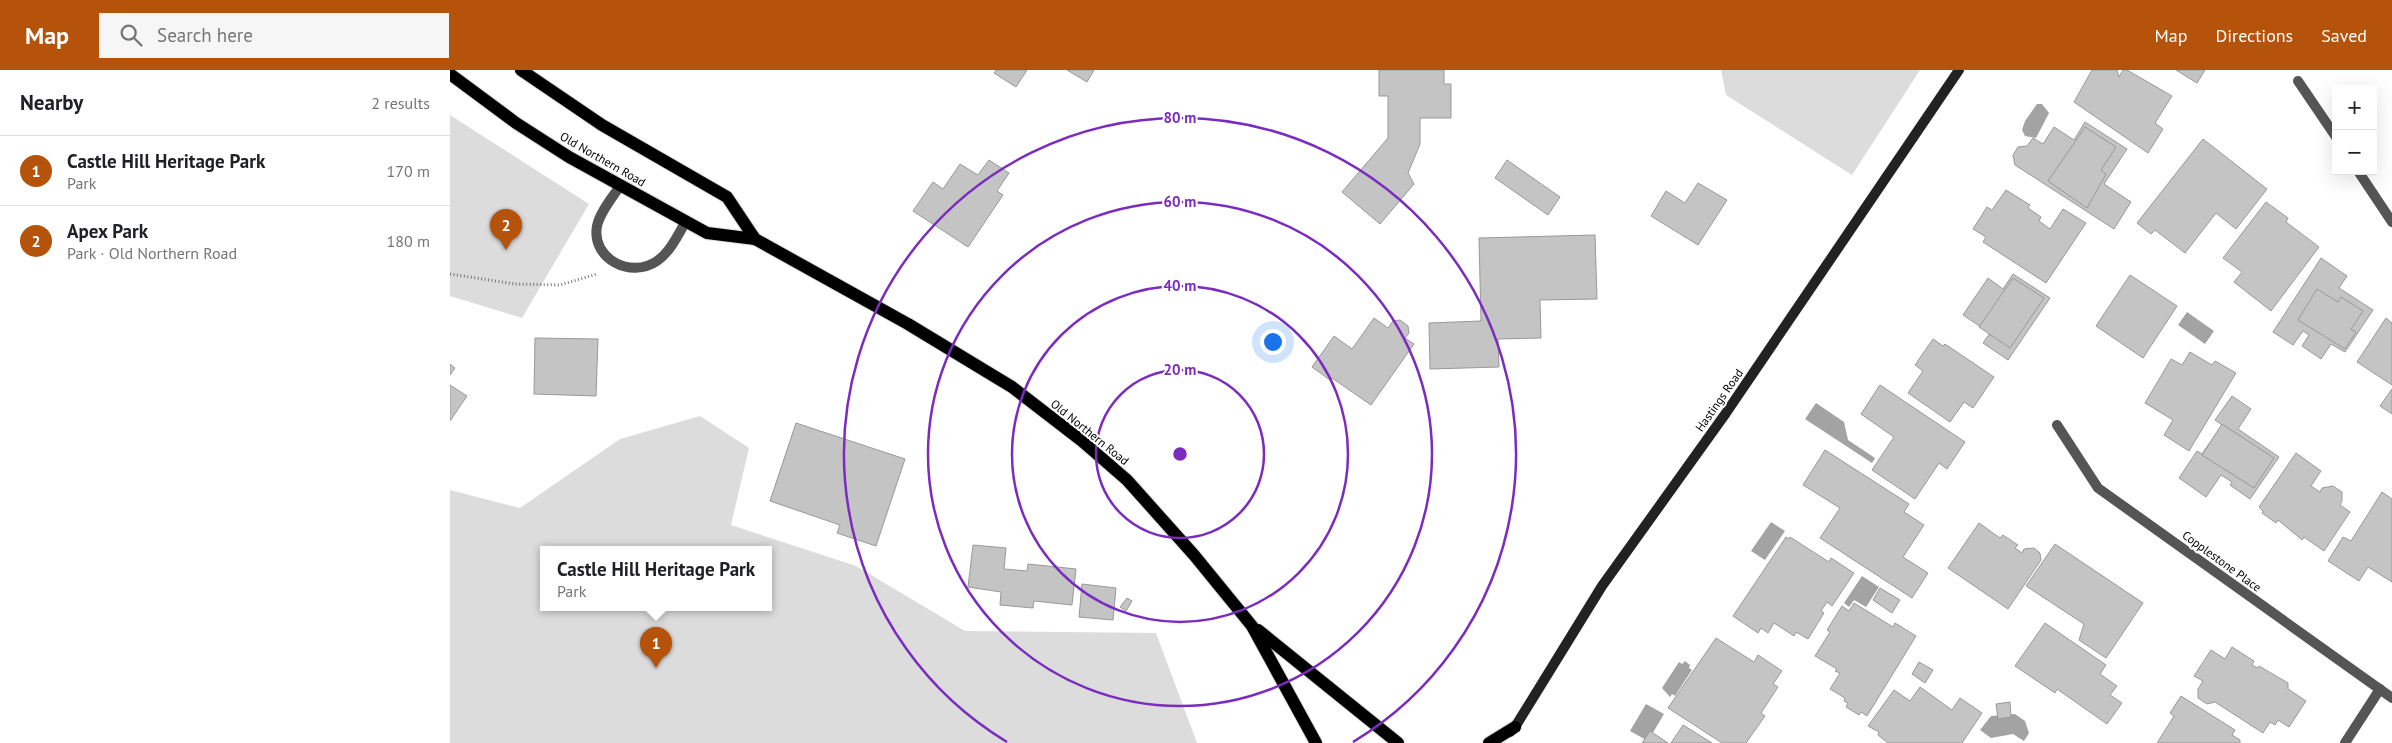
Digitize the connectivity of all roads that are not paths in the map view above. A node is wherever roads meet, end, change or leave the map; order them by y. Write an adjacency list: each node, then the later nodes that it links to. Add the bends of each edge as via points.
1 (521, 70): 10 (main road, Old Northern Road, via 602,125 726,197)
2 (1959, 70): 15 (main road, Hastings Road, via 1731,405 1602,586)
3 (450, 74): 7 (main road, Old Northern Road, via 516,123)
4 (2298, 81): 5 (street)
5 (2332, 131)
6 (2361, 175): 9 (street)
7 (620, 186): 8 (main road, Old Northern Road); 8 (street, via 599,220 597,244 611,262 638,268 656,262)
8 (686, 221): 10 (main road, Old Northern Road, via 707,233)
9 (2392, 222)
10 (755, 239): 12 (main road, Old Northern Road, via 908,324 1012,387 1082,441 1127,480)
11 (2057, 425): 13 (street, Copplestone Place, via 2098,488)
12 (1252, 626): 16 (main road, Old Northern Road); 17 (main road)
13 (2380, 689): 14 (street, Copplestone Place); 21 (street)
14 (2392, 698)
15 (1515, 726): 18 (main road); 19 (main road, Hastings Road); 20 (main road)
16 (1316, 743)
17 (1398, 743)
18 (1489, 743)
19 (1498, 743)
20 (1507, 743)
21 (2345, 743)

